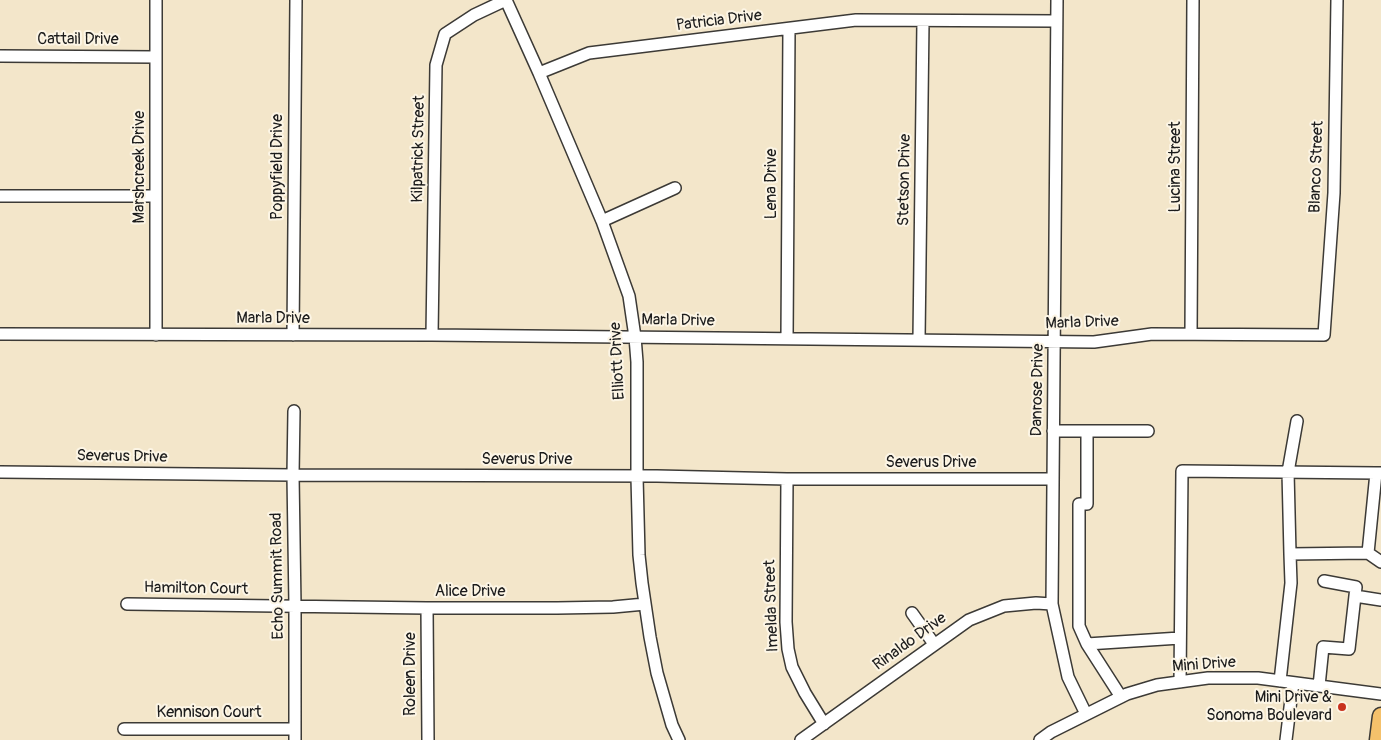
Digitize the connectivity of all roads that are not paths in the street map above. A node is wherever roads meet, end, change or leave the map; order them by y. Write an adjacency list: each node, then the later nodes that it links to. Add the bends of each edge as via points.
1 (156, 0): 11 (street, Marshcreek Drive)
2 (296, 0): 20 (street, Poppyfield Drive)
3 (506, 0): 12 (street, Elliott Drive); 21 (street, Kilpatrick Street, via 445,34 436,65)
4 (1057, 0): 8 (street, Danrose Drive)
5 (1193, 0): 18 (street, Lucina Street)
6 (1337, 0): 22 (street, Blanco Street, via 1334,192)
7 (923, 21): 8 (street, Patricia Drive); 9 (street, Patricia Drive, via 856,20); 25 (street, Stetson Drive)
8 (1056, 21): 26 (street, Danrose Drive)
9 (789, 29): 12 (street, Patricia Drive, via 589,54); 24 (street, Lena Drive)
10 (0, 56): 11 (street, Cattail Drive)
11 (156, 57): 15 (street, Marshcreek Drive)
12 (539, 73): 16 (street, Elliott Drive)
13 (675, 188): 16 (street)
14 (0, 196): 15 (street)
15 (156, 196): 19 (street, Marshcreek Drive)
16 (602, 221): 23 (street, Elliott Drive, via 629,296)
17 (0, 334): 19 (street, Marla Drive)
18 (1191, 334): 22 (street, Marla Drive); 26 (street, Marla Drive, via 1152,334 1094,342)
19 (156, 335): 20 (street, Marla Drive)
20 (293, 335): 21 (street, Marla Drive)
21 (432, 335): 23 (street, Marla Drive)
22 (1324, 335)
23 (636, 337): 24 (street, Marla Drive); 36 (street, Elliott Drive)
24 (787, 338): 25 (street, Marla Drive)
25 (919, 339): 26 (street, Marla Drive)
26 (1054, 341): 29 (street, Danrose Drive)
27 (294, 411): 35 (street, Echo Summit Road)
28 (1297, 421): 33 (street)
29 (1053, 431): 30 (street); 38 (street, Danrose Drive)
30 (1087, 431): 31 (street); 53 (street, via 1087,504 1080,504 1079,626)
31 (1148, 431)
32 (0, 472): 35 (street, Severus Drive)
33 (1288, 472): 34 (street); 40 (street); 51 (street, via 1182,471)
34 (1378, 473): 39 (street)
35 (293, 475): 36 (street, Severus Drive); 48 (street, Echo Summit Road)
36 (637, 476): 37 (street, Severus Drive); 46 (street, Elliott Drive, via 639,556)
37 (787, 479): 38 (street, Severus Drive); 62 (street, Imelda Street, via 788,649 792,666)
38 (1053, 479): 47 (street, Danrose Drive)
39 (1368, 553): 40 (street); 41 (street)
40 (1290, 554): 55 (street, via 1291,583)
41 (1381, 562)
42 (1324, 581): 43 (street, via 1356,587)
43 (1355, 596): 44 (street); 57 (street, via 1349,649 1323,647)
44 (1381, 600)
45 (127, 604): 48 (street, Hamilton Court)
46 (645, 604): 49 (street, Alice Drive); 66 (street, Elliott Drive, via 657,673)
47 (1052, 604): 52 (street, Rinaldo Drive, via 1004,606 969,620); 60 (street, Danrose Drive, via 1068,678)
48 (295, 606): 49 (street, Alice Drive); 64 (street, Echo Summit Road)
49 (427, 608): 65 (street, Roleen Drive)
50 (912, 613): 52 (street)
51 (1180, 638): 53 (street); 54 (street)
52 (934, 644): 62 (street, Rinaldo Drive)
53 (1087, 644): 59 (street)
54 (1180, 682): 55 (street, Mini Drive, via 1208,678 1258,678); 59 (street, Mini Drive, via 1157,685)
55 (1280, 682): 56 (street, Mini Drive)
56 (1293, 683): 57 (street, Mini Drive); 69 (street)
57 (1319, 686): 58 (street, Mini Drive)
58 (1381, 694)
59 (1121, 697): 60 (street, Mini Drive)
60 (1086, 714): 68 (street, Mini Drive)
61 (1381, 716): 70 (highway)
62 (824, 724): 67 (street, Rinaldo Drive)
63 (124, 729): 64 (street, Kennison Court)
64 (295, 734)
65 (428, 740)
66 (679, 740)
67 (801, 740)
68 (1040, 740)
69 (1286, 740)
70 (1378, 740)

